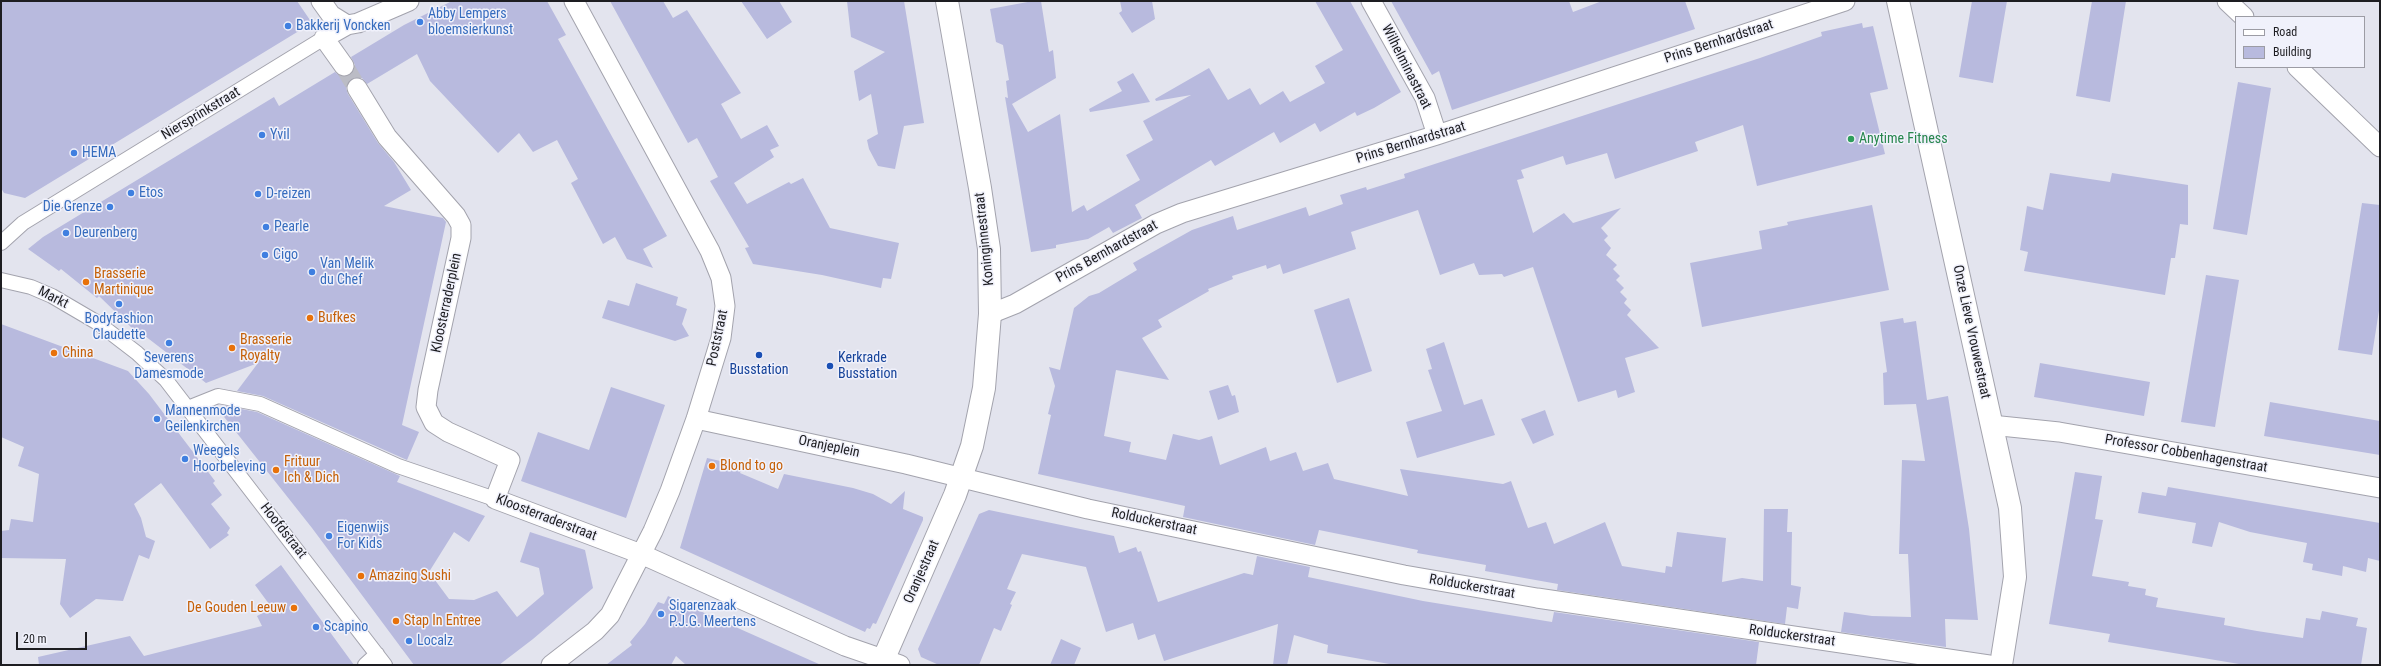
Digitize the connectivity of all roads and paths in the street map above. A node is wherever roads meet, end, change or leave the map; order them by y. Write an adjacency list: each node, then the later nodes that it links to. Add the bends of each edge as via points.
1 (321, 1): 10 (street, via 331,15)
2 (409, 1): 10 (street, Niersprinkstraat, via 358,23)
3 (574, 1): 21 (street, Poststraat, via 710,250 721,278 725,306 723,325)
4 (947, 1): 19 (main road, Koninginnestraat, via 986,224)
5 (1371, 1): 15 (street, Wilhelminastraat, via 1425,98)
6 (1845, 1): 15 (street, Prins Bernhardstraat)
7 (1898, 1): 22 (main road, Onze Lieve Vrouwestraat)
8 (2227, 1): 9 (street)
9 (2243, 16)
10 (346, 25): 11 (street, Niersprinkstraat)
11 (324, 38): 12 (street); 17 (street, Niersprinkstraat, via 23,223)
12 (344, 66)
13 (2298, 68): 16 (street)
14 (358, 88): 25 (street, Kloosterraderplein, via 387,137 461,224 461,238 426,407 434,423 448,432 510,460)
15 (1437, 135): 19 (street, Prins Bernhardstraat, via 1182,213 1156,224 1015,304)
16 (2380, 147)
17 (1, 243)
18 (1, 280): 20 (street, Markt, via 31,287 52,296 98,323 137,353 166,380)
19 (990, 314): 23 (main road, Koninginnestraat, via 984,388 972,446)
20 (188, 408): 25 (street, Kloosterraderstraat, via 218,396 260,404 398,466); 27 (street, Hoofdstraat)
21 (696, 419): 23 (street, Oranjeplein); 26 (street, Poststraat, via 670,491)
22 (1991, 425): 24 (street, Professor Cobbenhagenstraat, via 2059,432); 32 (main road, Onze Lieve Vrouwestraat, via 2010,508 2014,543 2015,578)
23 (961, 477): 28 (main road, Oranjestraat); 31 (street, Rolduckerstraat, via 1088,509 1404,575 1537,598)
24 (2380, 488)
25 (495, 499): 26 (street, Kloosterraderstraat)
26 (641, 554): 28 (street, Kloosterraderstraat); 30 (street, Poststraat, via 610,615 595,632)
27 (381, 660): 29 (street, Hoofdstraat)
28 (888, 663)
29 (365, 665)
30 (551, 665)
31 (1989, 665)
32 (2001, 665)

